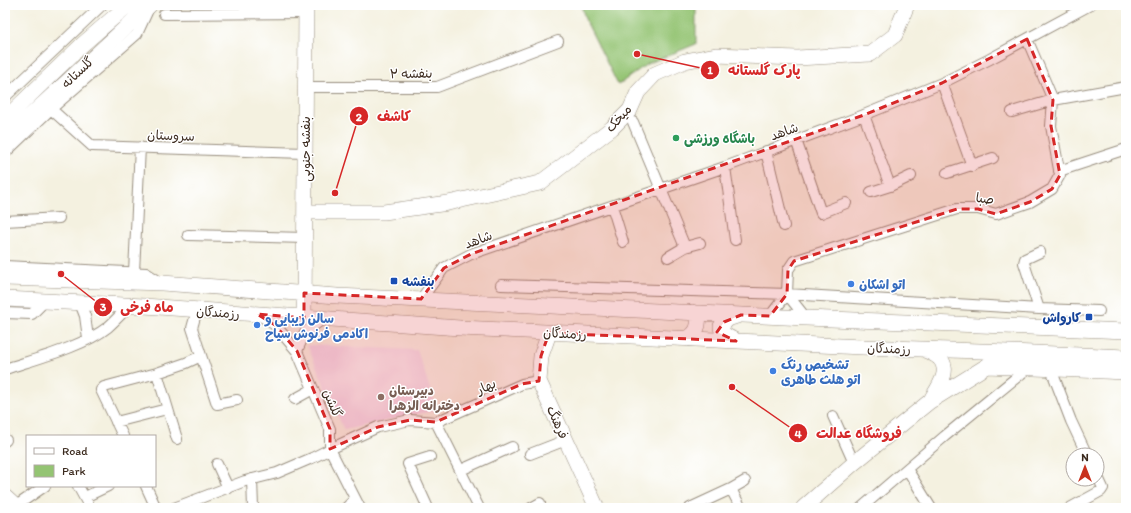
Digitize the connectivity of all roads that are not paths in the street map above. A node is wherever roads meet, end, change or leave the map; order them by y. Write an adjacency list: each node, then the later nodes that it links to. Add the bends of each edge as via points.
1 (102, 5): 13 (street)
2 (128, 5): 18 (main road, گلستانه)
3 (150, 5): 15 (street, via 137,34); 20 (main road, گلستانه)
4 (1090, 5): 8 (street, شاهد)
5 (907, 6): 38 (main road, میخک, via 895,35 870,54 797,58 716,55 685,61 655,74 638,92 630,110 612,128 540,183 448,203 384,212)
6 (306, 9): 7 (street); 12 (main road, بنفشه جنوبی)
7 (164, 14)
8 (1026, 39): 10 (street, شاهد); 14 (street)
9 (558, 41): 12 (street, بنفشه ۲, via 437,87)
10 (942, 83): 17 (street, شاهد); 28 (street)
11 (1126, 87): 14 (street)
12 (305, 88): 26 (main road, بنفشه جنوبی)
13 (5, 97)
14 (1053, 100): 16 (street); 30 (street, via 1051,126)
15 (51, 109): 22 (street, سروستان, via 92,146); 25 (street)
16 (1012, 112)
17 (864, 115): 21 (street, شاهد); 33 (street)
18 (5, 119)
19 (633, 122): 34 (street)
20 (5, 139)
21 (796, 140): 24 (street, شاهد); 36 (street, via 821,213)
22 (140, 147): 26 (street, سروستان); 51 (street)
23 (1126, 149): 30 (street)
24 (766, 152): 29 (street, شاهد); 41 (street)
25 (5, 153)
26 (305, 153): 38 (main road, بنفشه جنوبی)
27 (993, 158): 28 (street)
28 (972, 166): 31 (street)
29 (725, 167): 34 (street, شاهد); 44 (street)
30 (1059, 171): 56 (street, صبا, via 1060,175 1052,189 1030,202 996,214 978,209 957,209 794,261 788,270)
31 (947, 173)
32 (911, 176): 33 (street)
33 (890, 186): 35 (street)
34 (660, 189): 37 (street, شاهد); 47 (street)
35 (871, 192)
36 (846, 203)
37 (612, 206): 45 (street); 58 (street, شاهد, via 471,254 444,268)
38 (305, 212): 43 (main road, بنفشه جنوبی)
39 (59, 218): 40 (street)
40 (5, 221)
41 (784, 226)
42 (188, 235): 43 (street)
43 (304, 238): 55 (main road, بنفشه جنوبی)
44 (735, 240)
45 (623, 242)
46 (700, 243): 47 (street)
47 (685, 247): 49 (street)
48 (1040, 252): 62 (street, via 1025,259 1024,263)
49 (668, 257)
50 (5, 266): 51 (street)
51 (134, 272): 53 (street, via 146,272)
52 (5, 278): 53 (main road, رزمندگان)
53 (162, 283): 55 (main road, رزمندگان)
54 (501, 285): 56 (street)
55 (304, 293): 58 (main road, رزمندگان); 70 (main road, بنفشه جنوبی)
56 (787, 294): 62 (street); 69 (street); 71 (street)
57 (5, 299): 59 (main road, رزمندگان)
58 (421, 299): 65 (main road, رزمندگان)
59 (45, 301): 60 (main road, رزمندگان); 66 (street, via 32,314)
60 (80, 303): 61 (main road, رزمندگان); 75 (street)
61 (130, 306): 63 (main road, رزمندگان); 75 (street, via 107,327)
62 (1040, 309): 64 (street)
63 (197, 310): 67 (main road, رزمندگان); 81 (street, via 192,328)
64 (1099, 310)
65 (692, 312): 68 (main road, رزمندگان); 76 (main road, via 698,315 698,328)
66 (5, 313)
67 (257, 314): 70 (main road, رزمندگان); 79 (street, گلشن, via 275,324)
68 (741, 315): 69 (main road, رزمندگان); 77 (main road, via 724,322 721,326 724,335)
69 (770, 316): 71 (main road, رزمندگان)
70 (304, 318): 72 (main road, رزمندگان)
71 (806, 318): 73 (main road, رزمندگان)
72 (323, 319): 74 (main road, رزمندگان); 79 (street, via 305,332)
73 (1126, 331)
74 (549, 332): 76 (main road, رزمندگان); 89 (main road, فرهنگ, via 540,356)
75 (88, 338): 85 (street)
76 (687, 339): 77 (main road, رزمندگان)
77 (736, 342): 78 (main road, رزمندگان)
78 (925, 350): 80 (main road, رزمندگان); 93 (main road, via 940,358 944,369 942,383)
79 (297, 351): 90 (street, گلشن)
80 (1009, 352): 82 (main road, رزمندگان); 83 (main road)
81 (201, 356): 88 (street); 92 (street, via 217,404)
82 (1126, 357)
83 (987, 366): 84 (main road); 93 (main road)
84 (1028, 368): 86 (main road); 108 (street)
85 (5, 369)
86 (1051, 369): 87 (main road); 102 (street)
87 (1126, 372)
88 (157, 373): 94 (street); 96 (street, via 101,390)
89 (539, 381): 97 (street, بهار, via 522,384); 100 (main road, فرهنگ)
90 (313, 389): 91 (street); 103 (street, گلشن, via 330,429)
91 (295, 399)
92 (237, 400)
93 (929, 402): 106 (main road)
94 (167, 409): 96 (street); 99 (street)
95 (833, 416): 106 (street)
96 (116, 422): 98 (street)
97 (436, 422): 103 (street, بهار, via 410,420 378,427); 109 (street)
98 (121, 435)
99 (177, 439)
100 (566, 440): 104 (street); 130 (main road, فرهنگ)
101 (512, 447): 109 (street)
102 (1083, 447)
103 (330, 449): 110 (street, بهار, via 277,473); 120 (street, گلشن)
104 (530, 454)
105 (430, 457): 128 (street, via 408,464)
106 (854, 462): 133 (main road)
107 (217, 464): 117 (street)
108 (907, 469): 134 (street); 135 (street)
109 (461, 470): 129 (street)
110 (252, 480): 117 (street, بهار); 125 (street)
111 (745, 481): 118 (street)
112 (43, 487): 121 (street)
113 (79, 487): 119 (street)
114 (106, 487): 119 (street)
115 (146, 487): 123 (street)
116 (1103, 487): 136 (street, via 1101,491)
117 (228, 488): 124 (street, بهار)
118 (731, 489): 131 (street); 132 (street)
119 (85, 497): 122 (street)
120 (355, 499): 126 (street); 127 (street, گلشن)
121 (13, 503)
122 (90, 508)
123 (156, 508)
124 (174, 508)
125 (253, 508)
126 (346, 508)
127 (360, 508)
128 (428, 508)
129 (479, 508)
130 (597, 508)
131 (690, 508)
132 (741, 508)
133 (803, 508)
134 (861, 508)
135 (931, 508)
136 (1070, 508)

